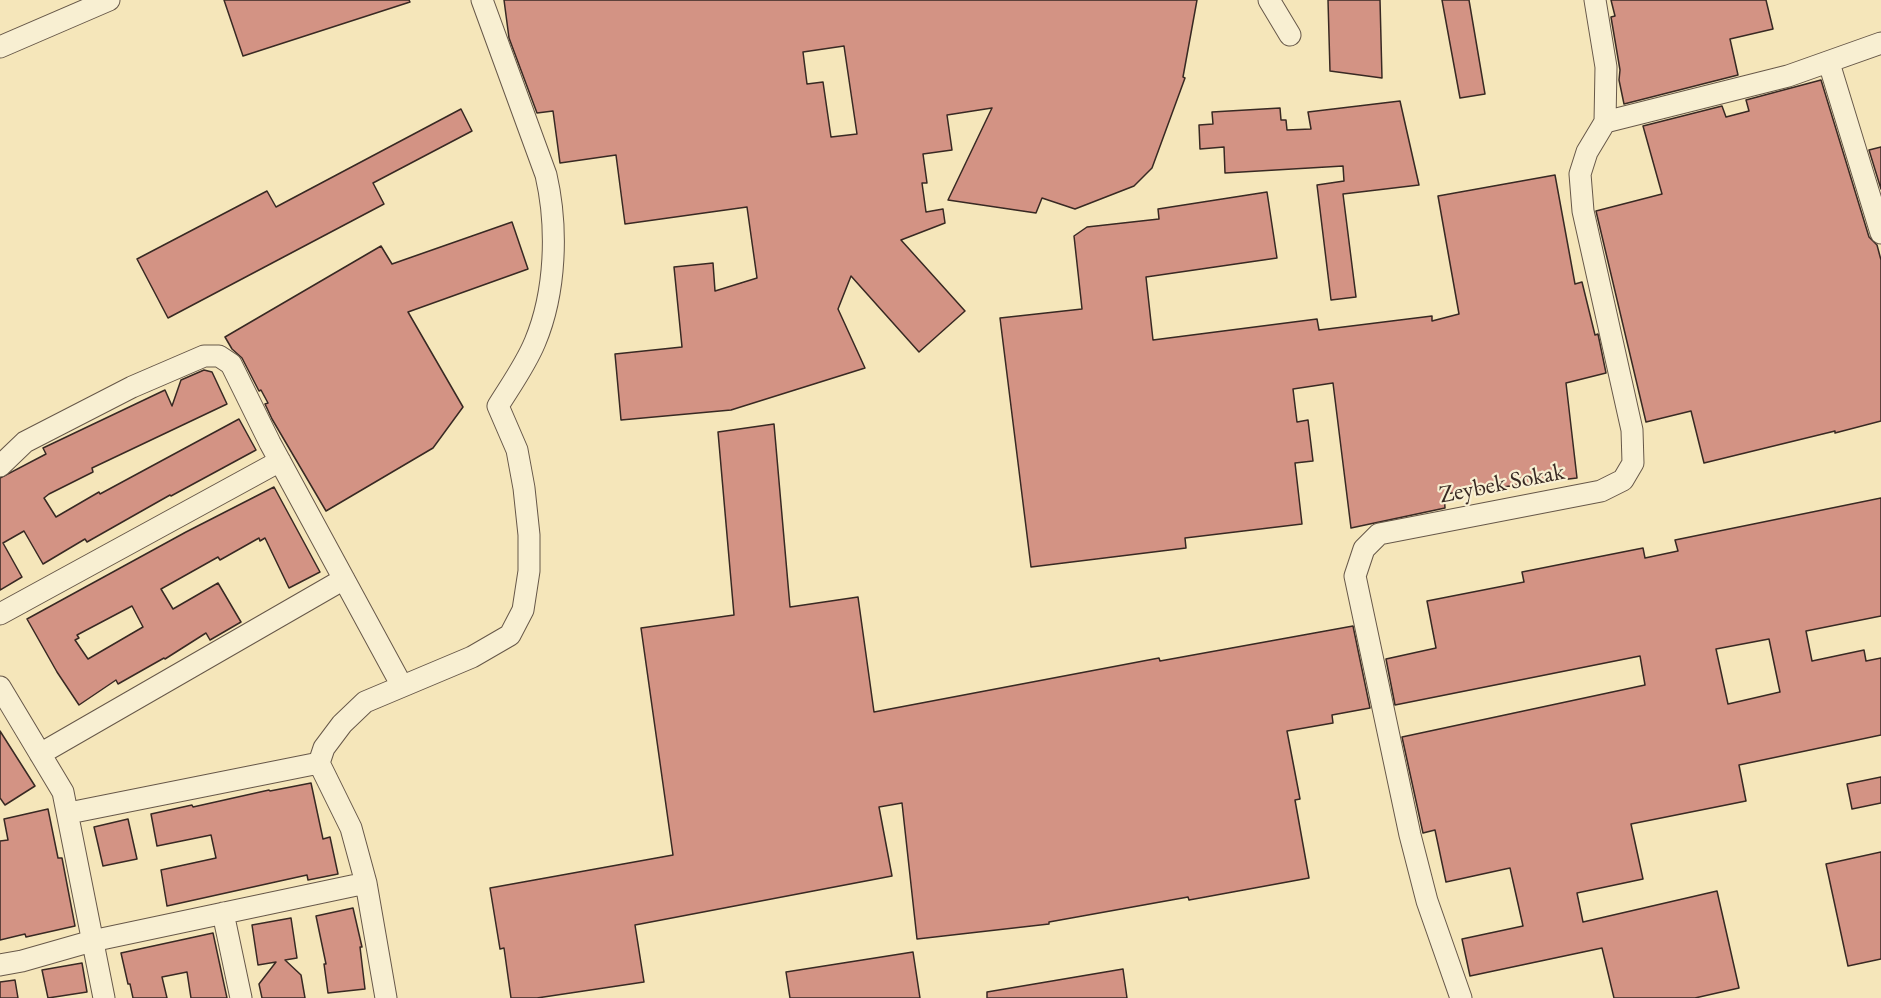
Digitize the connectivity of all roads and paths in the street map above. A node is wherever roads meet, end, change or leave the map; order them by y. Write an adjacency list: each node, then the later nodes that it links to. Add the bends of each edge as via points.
1 (108, 0): 7 (street)
2 (482, 0): 16 (street, via 553,204 548,298 535,342 498,406 517,450 529,534 529,571 523,610 510,635 472,657)
3 (1269, 0): 5 (street)
4 (1595, 0): 9 (street, Zeybek Sokak, via 1606,67)
5 (1290, 35)
6 (1881, 43): 8 (street)
7 (0, 47)
8 (1830, 63): 9 (street); 10 (street)
9 (1605, 122): 27 (street, Zeybek Sokak, via 1587,152 1580,174 1583,211 1632,430 1633,463 1623,480 1601,491 1379,534 1364,549 1355,576 1410,835 1427,901)
10 (1881, 233)
11 (280, 461): 12 (street, via 231,364 219,356 204,357 132,387 26,442); 13 (street); 14 (street)
12 (0, 466)
13 (344, 579): 16 (street); 17 (street)
14 (0, 614)
15 (0, 687): 17 (street)
16 (402, 687): 18 (street, via 365,702 342,724 324,748)
17 (40, 754): 19 (street, via 63,792)
18 (319, 763): 19 (street); 20 (street, via 351,828)
19 (69, 813): 22 (street)
20 (366, 883): 21 (street); 26 (street)
21 (223, 913): 22 (street); 25 (street)
22 (92, 941): 23 (street); 24 (street)
23 (0, 965)
24 (104, 998)
25 (242, 998)
26 (386, 998)
27 (1461, 998)

